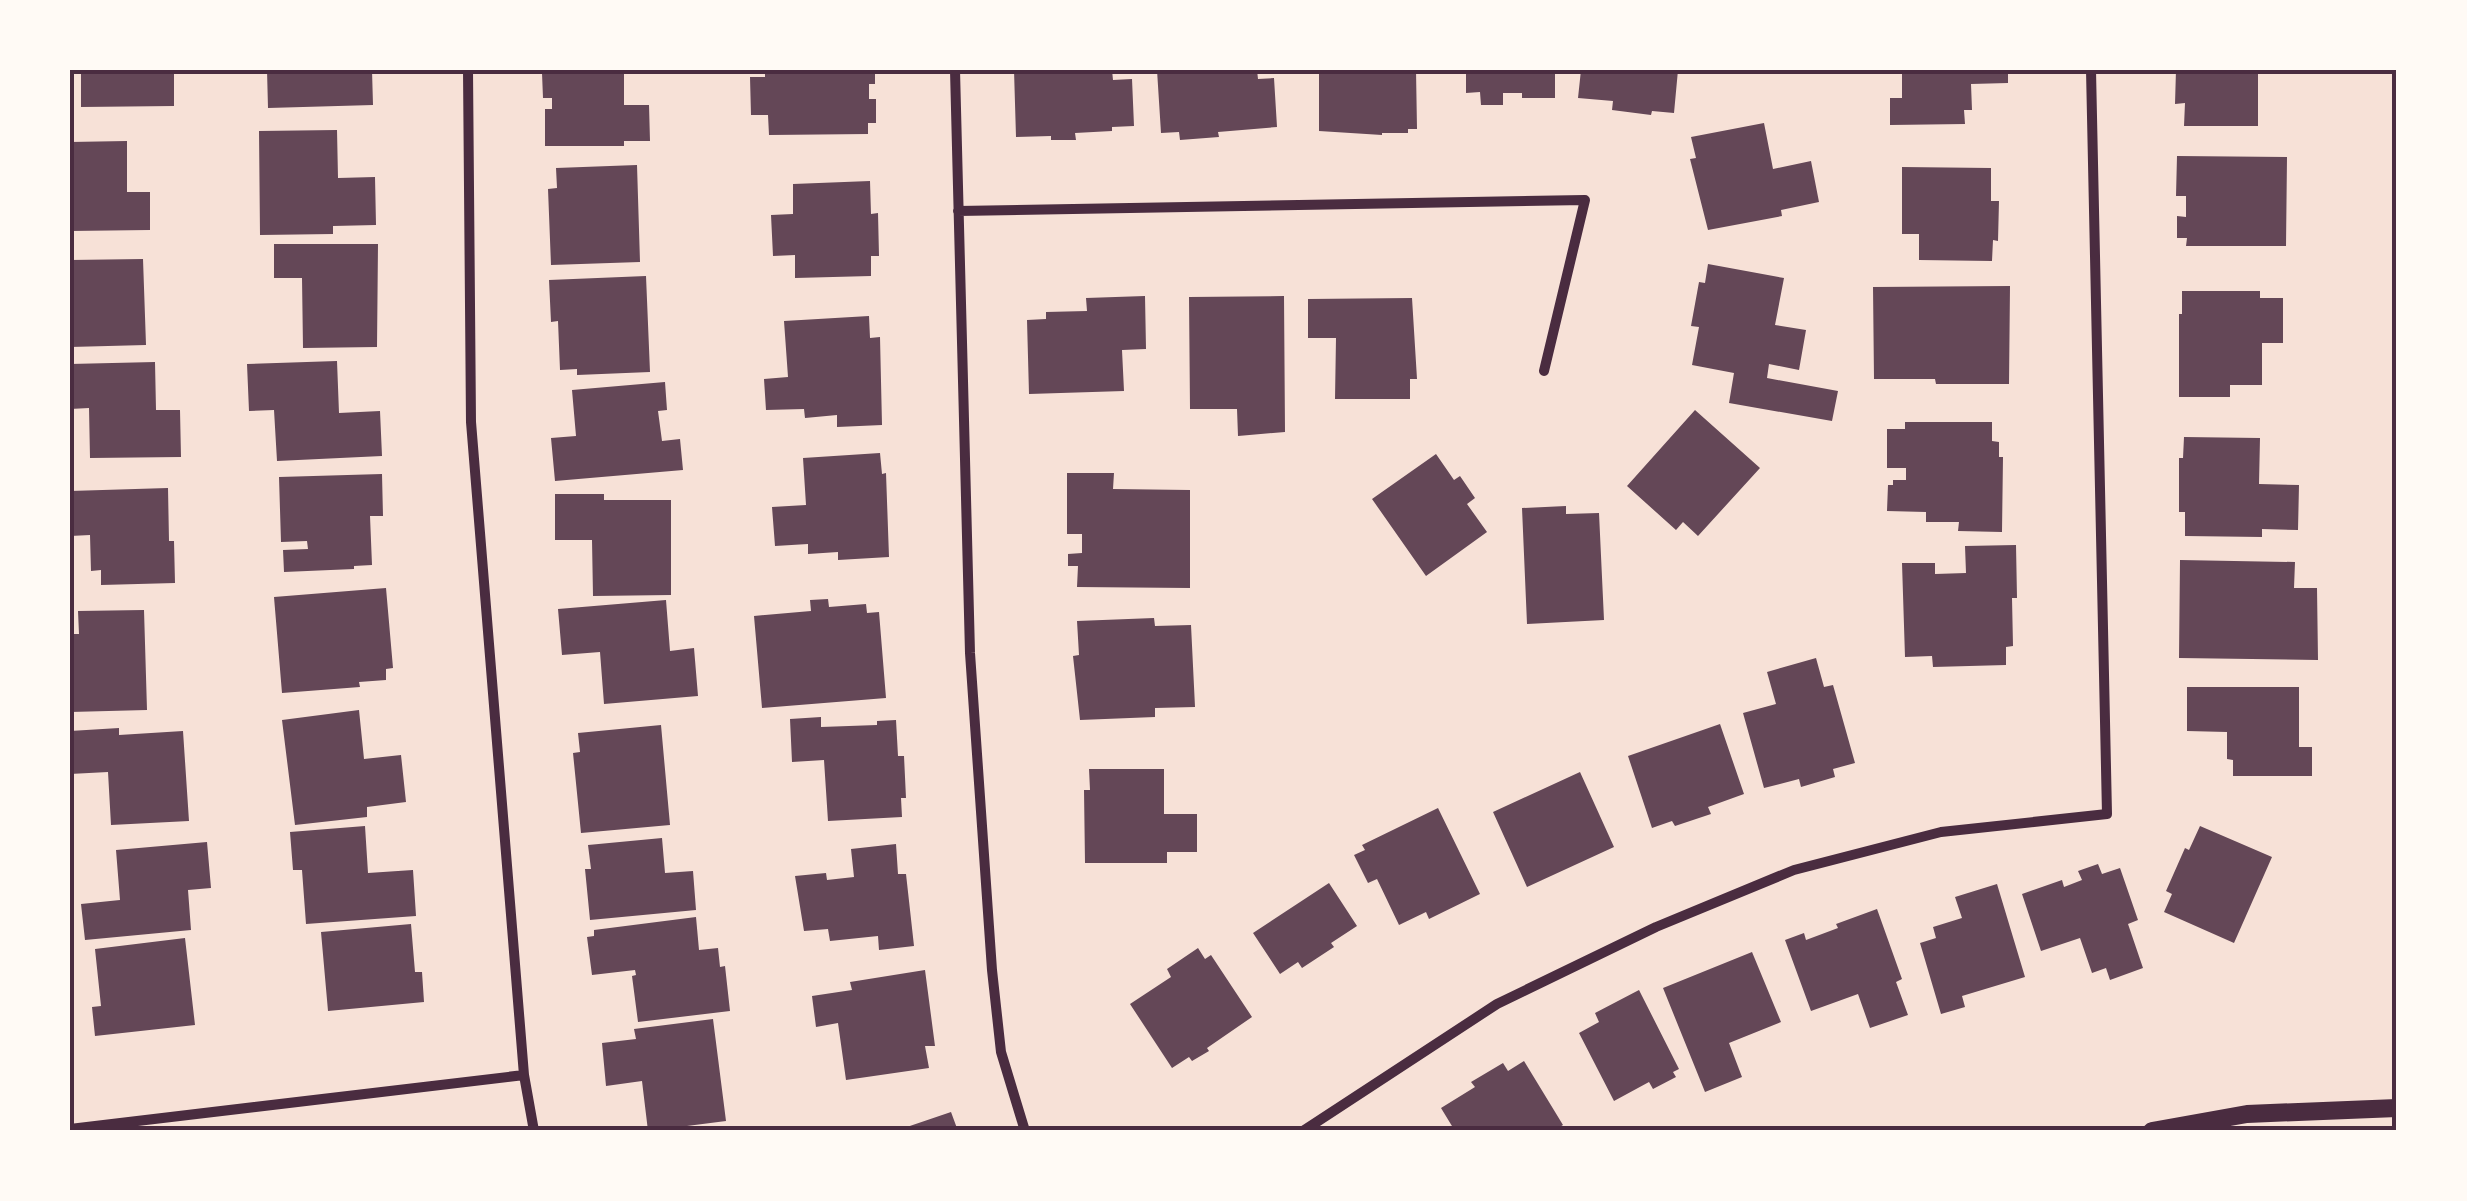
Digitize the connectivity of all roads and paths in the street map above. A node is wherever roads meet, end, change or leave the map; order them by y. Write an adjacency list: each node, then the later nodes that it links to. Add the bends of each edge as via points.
1 (468, 70): 6 (street, via 470,422)
2 (956, 70): 4 (street)
3 (2091, 70): 11 (street, via 2107,814 1941,832 1794,870 1497,1004)
4 (958, 212): 5 (street, via 1585,200); 10 (street, via 970,653 992,970 1002,1052)
5 (1544, 371)
6 (524, 1075): 8 (street); 9 (street)
7 (2397, 1108): 12 (street, via 2247,1114)
8 (70, 1129)
9 (534, 1131)
10 (1025, 1131)
11 (1302, 1131)
12 (2152, 1131)

